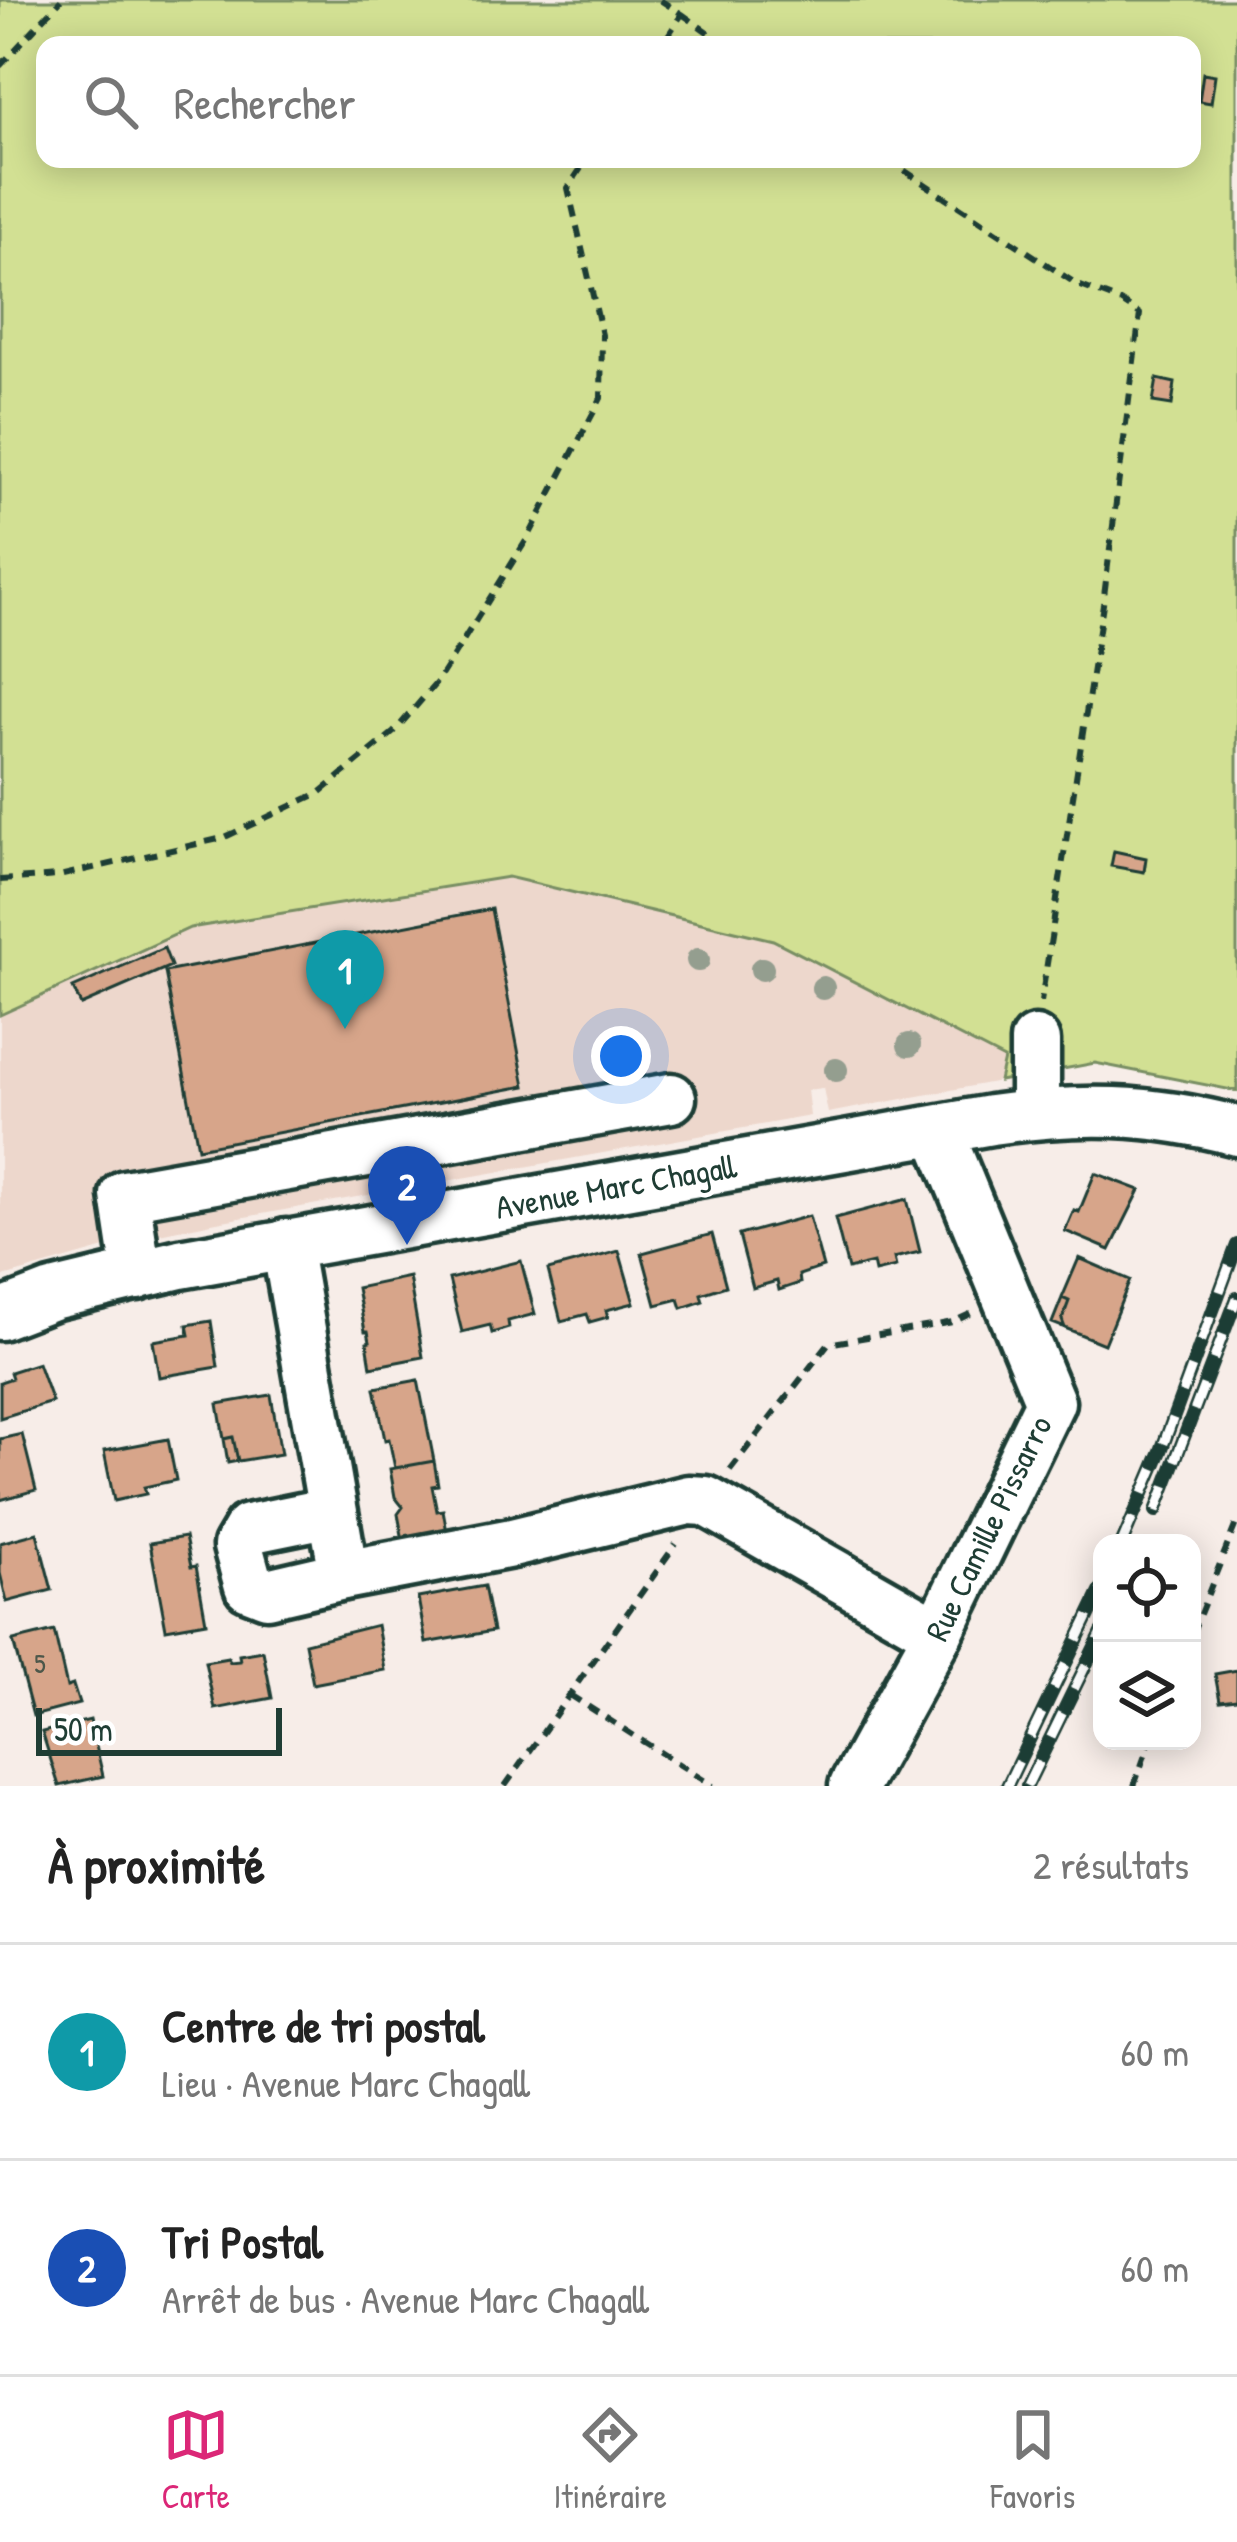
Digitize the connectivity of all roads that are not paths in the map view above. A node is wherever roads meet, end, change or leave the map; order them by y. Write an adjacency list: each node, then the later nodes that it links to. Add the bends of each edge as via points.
1 (1035, 1041): 3 (street)
2 (671, 1098): 7 (street, via 125,1195)
3 (1035, 1113): 4 (street, Avenue Marc Chagall, via 1111,1108); 5 (street, Avenue Marc Chagall)
4 (1220, 1126)
5 (938, 1130): 6 (street, Avenue Marc Chagall); 11 (street, Rue Camille Pissarro, via 1050,1402)
6 (286, 1244): 7 (street, Avenue Marc Chagall); 9 (street)
7 (137, 1274): 8 (street, Avenue Marc Chagall)
8 (0, 1315)
9 (331, 1512): 10 (street); 10 (street, via 248,1529 238,1546 249,1586 267,1593)
10 (344, 1575): 11 (street, via 706,1502)
11 (938, 1633): 12 (street, Rue Camille Pissarro)
12 (854, 1786)

